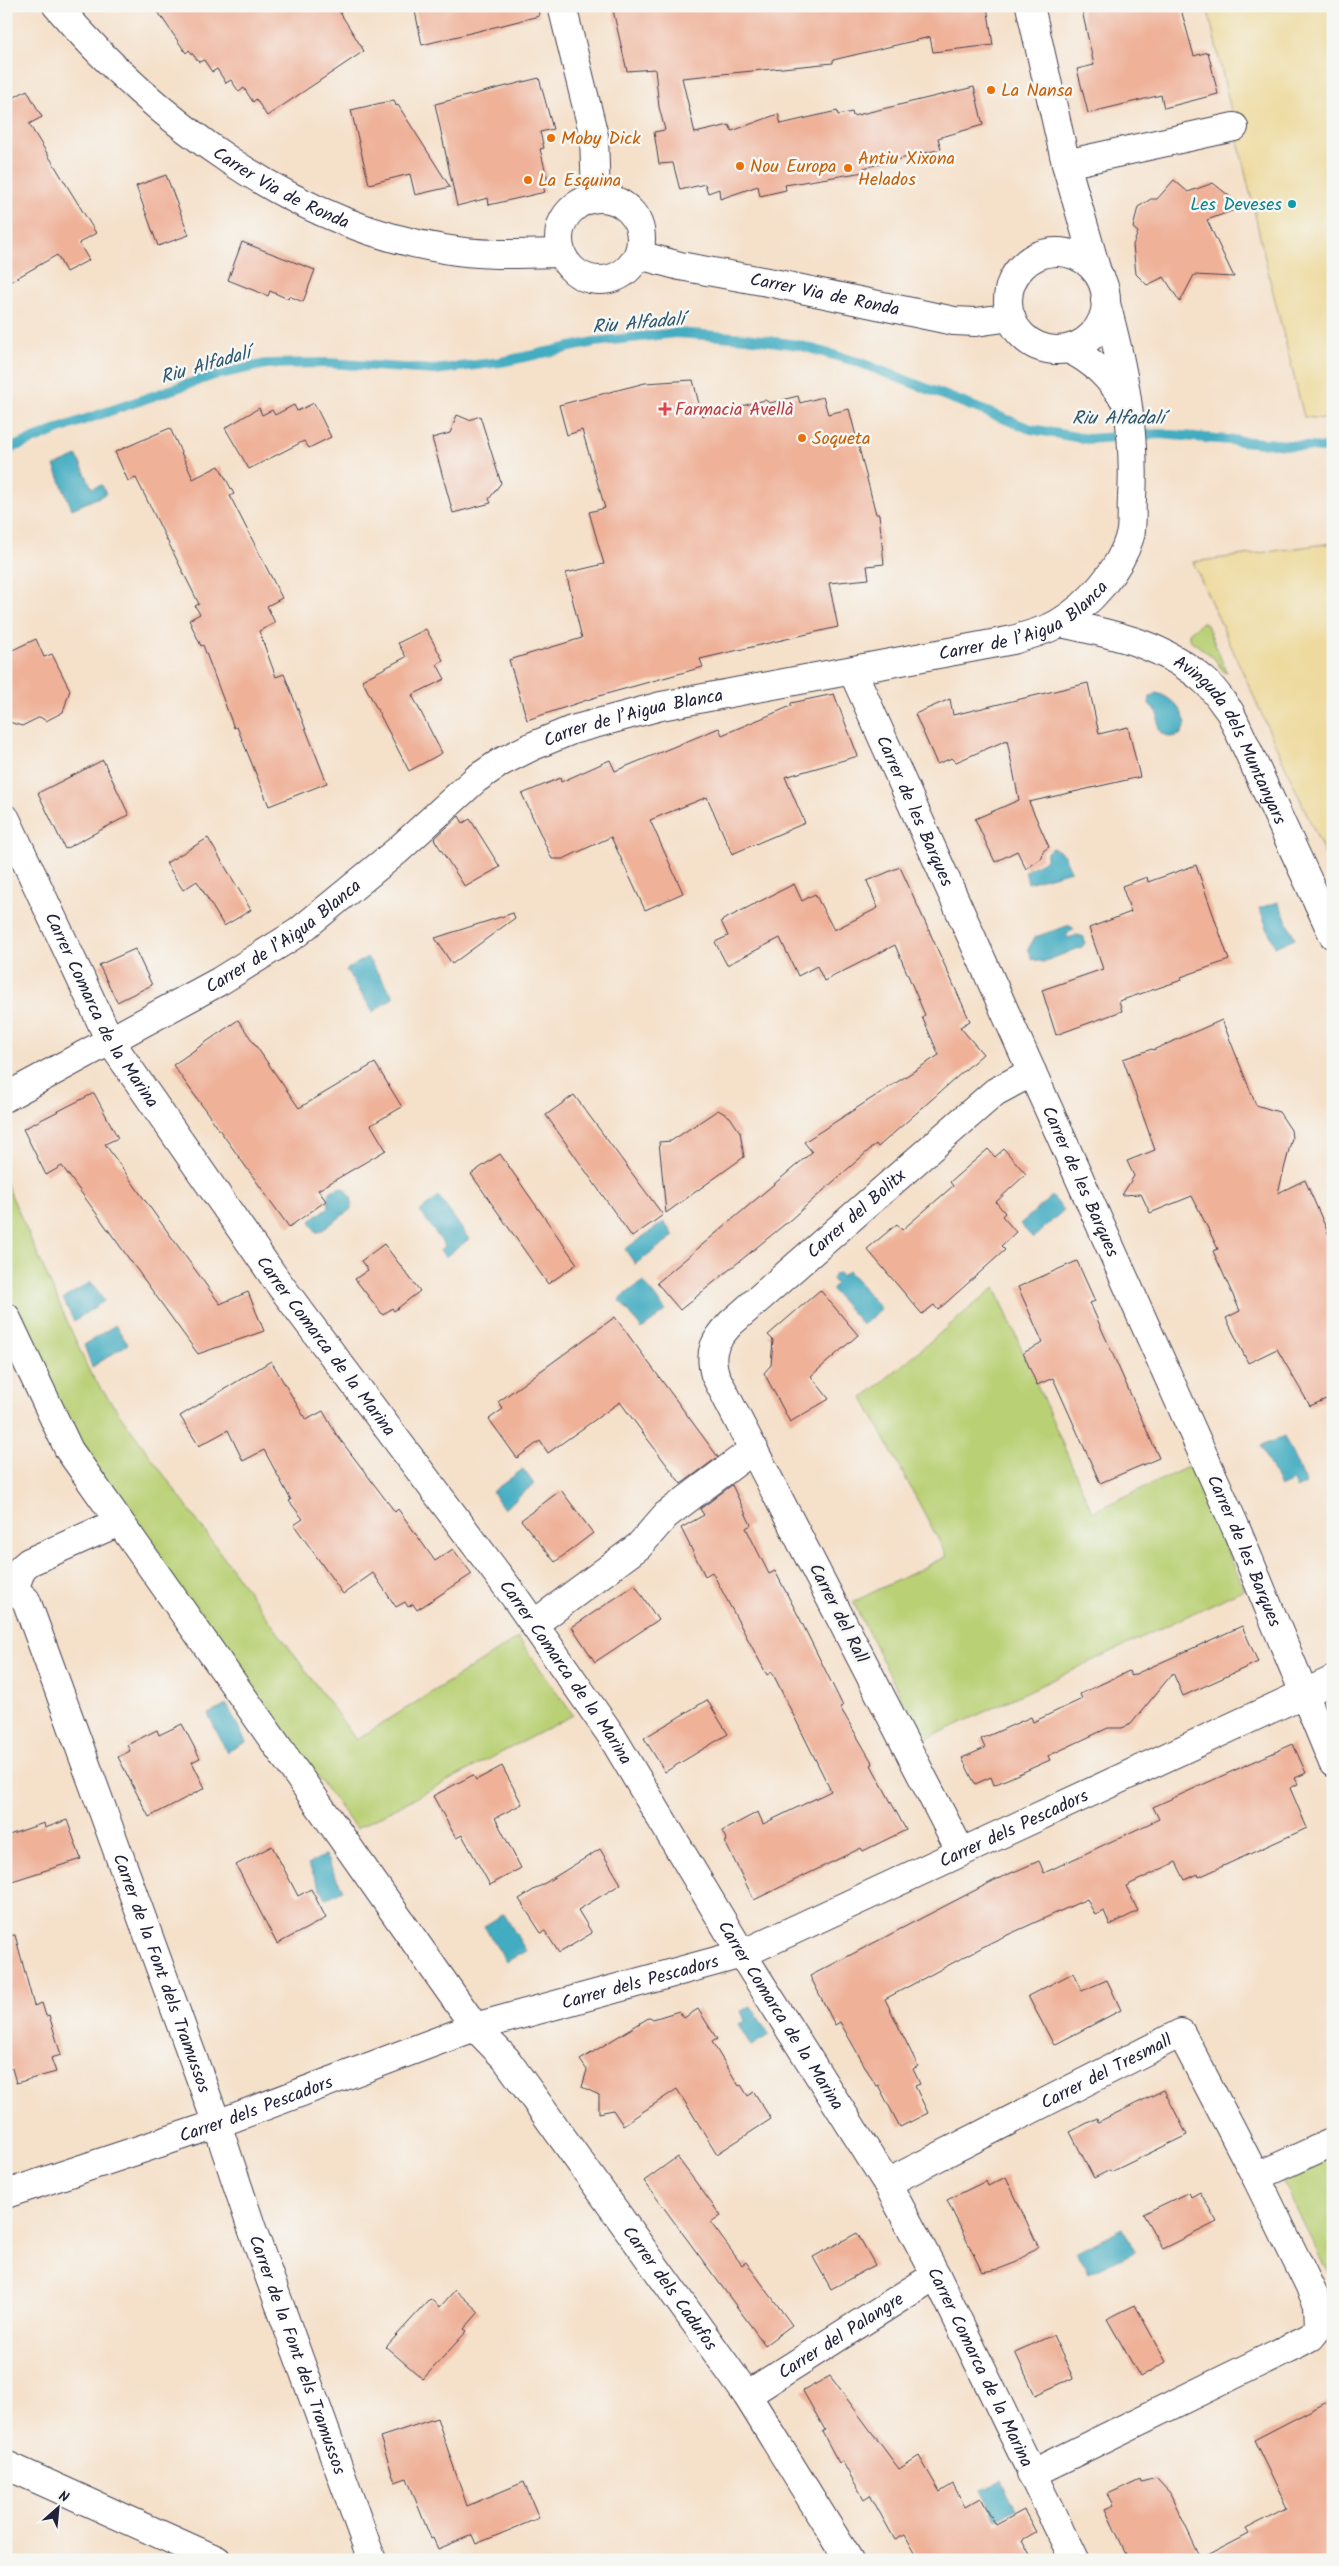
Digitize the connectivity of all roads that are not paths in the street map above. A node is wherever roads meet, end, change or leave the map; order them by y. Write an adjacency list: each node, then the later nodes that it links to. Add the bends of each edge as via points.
1 (57, 6): 7 (street, Carrer Via de Ronda, via 104,59 158,107 190,132 279,190 333,216 411,243 482,253)
2 (562, 6): 6 (street, via 594,136)
3 (1030, 6): 5 (street)
4 (1234, 127): 5 (street)
5 (1066, 164): 9 (street)
6 (596, 197): 7 (street, via 568,212 560,228); 8 (street, via 623,204 634,215 642,241)
7 (561, 253): 8 (street, via 574,271 594,280 616,278)
8 (639, 255): 11 (street, Carrer Via de Ronda, via 954,321 976,322)
9 (1096, 272): 10 (street); 11 (street, via 1084,260 1068,254 1052,252 1035,256 1012,280 1008,295)
10 (1105, 300): 12 (street, via 1103,320 1094,333); 13 (street, Carrer de l’Aigua Blanca, via 1121,359)
11 (1011, 317): 12 (street, via 1024,338 1037,346 1052,350)
12 (1068, 349): 13 (street, via 1105,373)
13 (1129, 406): 14 (street, Carrer de l’Aigua Blanca, via 1134,465 1130,534 1109,577)
14 (1060, 623): 15 (street, Carrer de l’Aigua Blanca, via 1013,640); 17 (street, Avinguda dels Muntanyars, via 1149,645 1172,657 1207,683 1230,712)
15 (853, 672): 18 (street, Carrer de l’Aigua Blanca, via 661,706 572,730 533,746 476,779 391,856 298,932 220,981); 19 (street, Carrer de les Barques)
16 (6, 819): 18 (street, Carrer Comarca de la Marina)
17 (1333, 935)
18 (110, 1041): 20 (street, Carrer de l’Aigua Blanca); 26 (street, Carrer Comarca de la Marina, via 277,1281)
19 (1032, 1072): 22 (street, Carrer del Bolitx, via 995,1092 731,1323 715,1340 712,1365); 28 (street, Carrer de les Barques, via 1235,1526)
20 (6, 1097)
21 (6, 1317): 24 (street, Carrer dels Cadufos, via 62,1439)
22 (715, 1375): 23 (street, Carrer del Rall)
23 (754, 1449): 26 (street, via 666,1515 632,1551); 30 (street, Carrer del Rall)
24 (119, 1522): 25 (street, via 29,1562); 32 (street, Carrer dels Cadufos)
25 (10, 1589): 33 (street, Carrer de la Font dels Tramussos, via 26,1600)
26 (534, 1624): 31 (street, Carrer Comarca de la Marina, via 645,1788)
27 (1333, 1680): 28 (street, Carrer dels Pescadors)
28 (1305, 1692): 29 (street, Carrer de les Barques); 30 (street, Carrer dels Pescadors)
29 (1333, 1763)
30 (961, 1852): 31 (street, Carrer dels Pescadors)
31 (742, 1954): 32 (street, Carrer dels Pescadors); 36 (street, Carrer Comarca de la Marina)
32 (475, 2027): 33 (street, Carrer dels Pescadors); 39 (street, Carrer dels Cadufos, via 506,2059)
33 (216, 2124): 37 (street, Carrer dels Pescadors); 43 (street, Carrer de la Font dels Tramussos)
34 (1333, 2142): 35 (street)
35 (1256, 2177): 36 (street, Carrer del Tresmall, via 1181,2033); 41 (street, Carrer del Tresmall, via 1318,2304 1319,2326 1311,2337)
36 (887, 2182): 38 (street, Carrer Comarca de la Marina)
37 (7, 2193)
38 (936, 2275): 39 (street, Carrer del Palangre); 41 (street, Carrer Comarca de la Marina)
39 (746, 2395): 44 (street, Carrer dels Cadufos)
40 (6, 2465): 42 (street)
41 (1031, 2474): 45 (street, Carrer Comarca de la Marina)
42 (218, 2560)
43 (372, 2560)
44 (848, 2560)
45 (1074, 2560)

